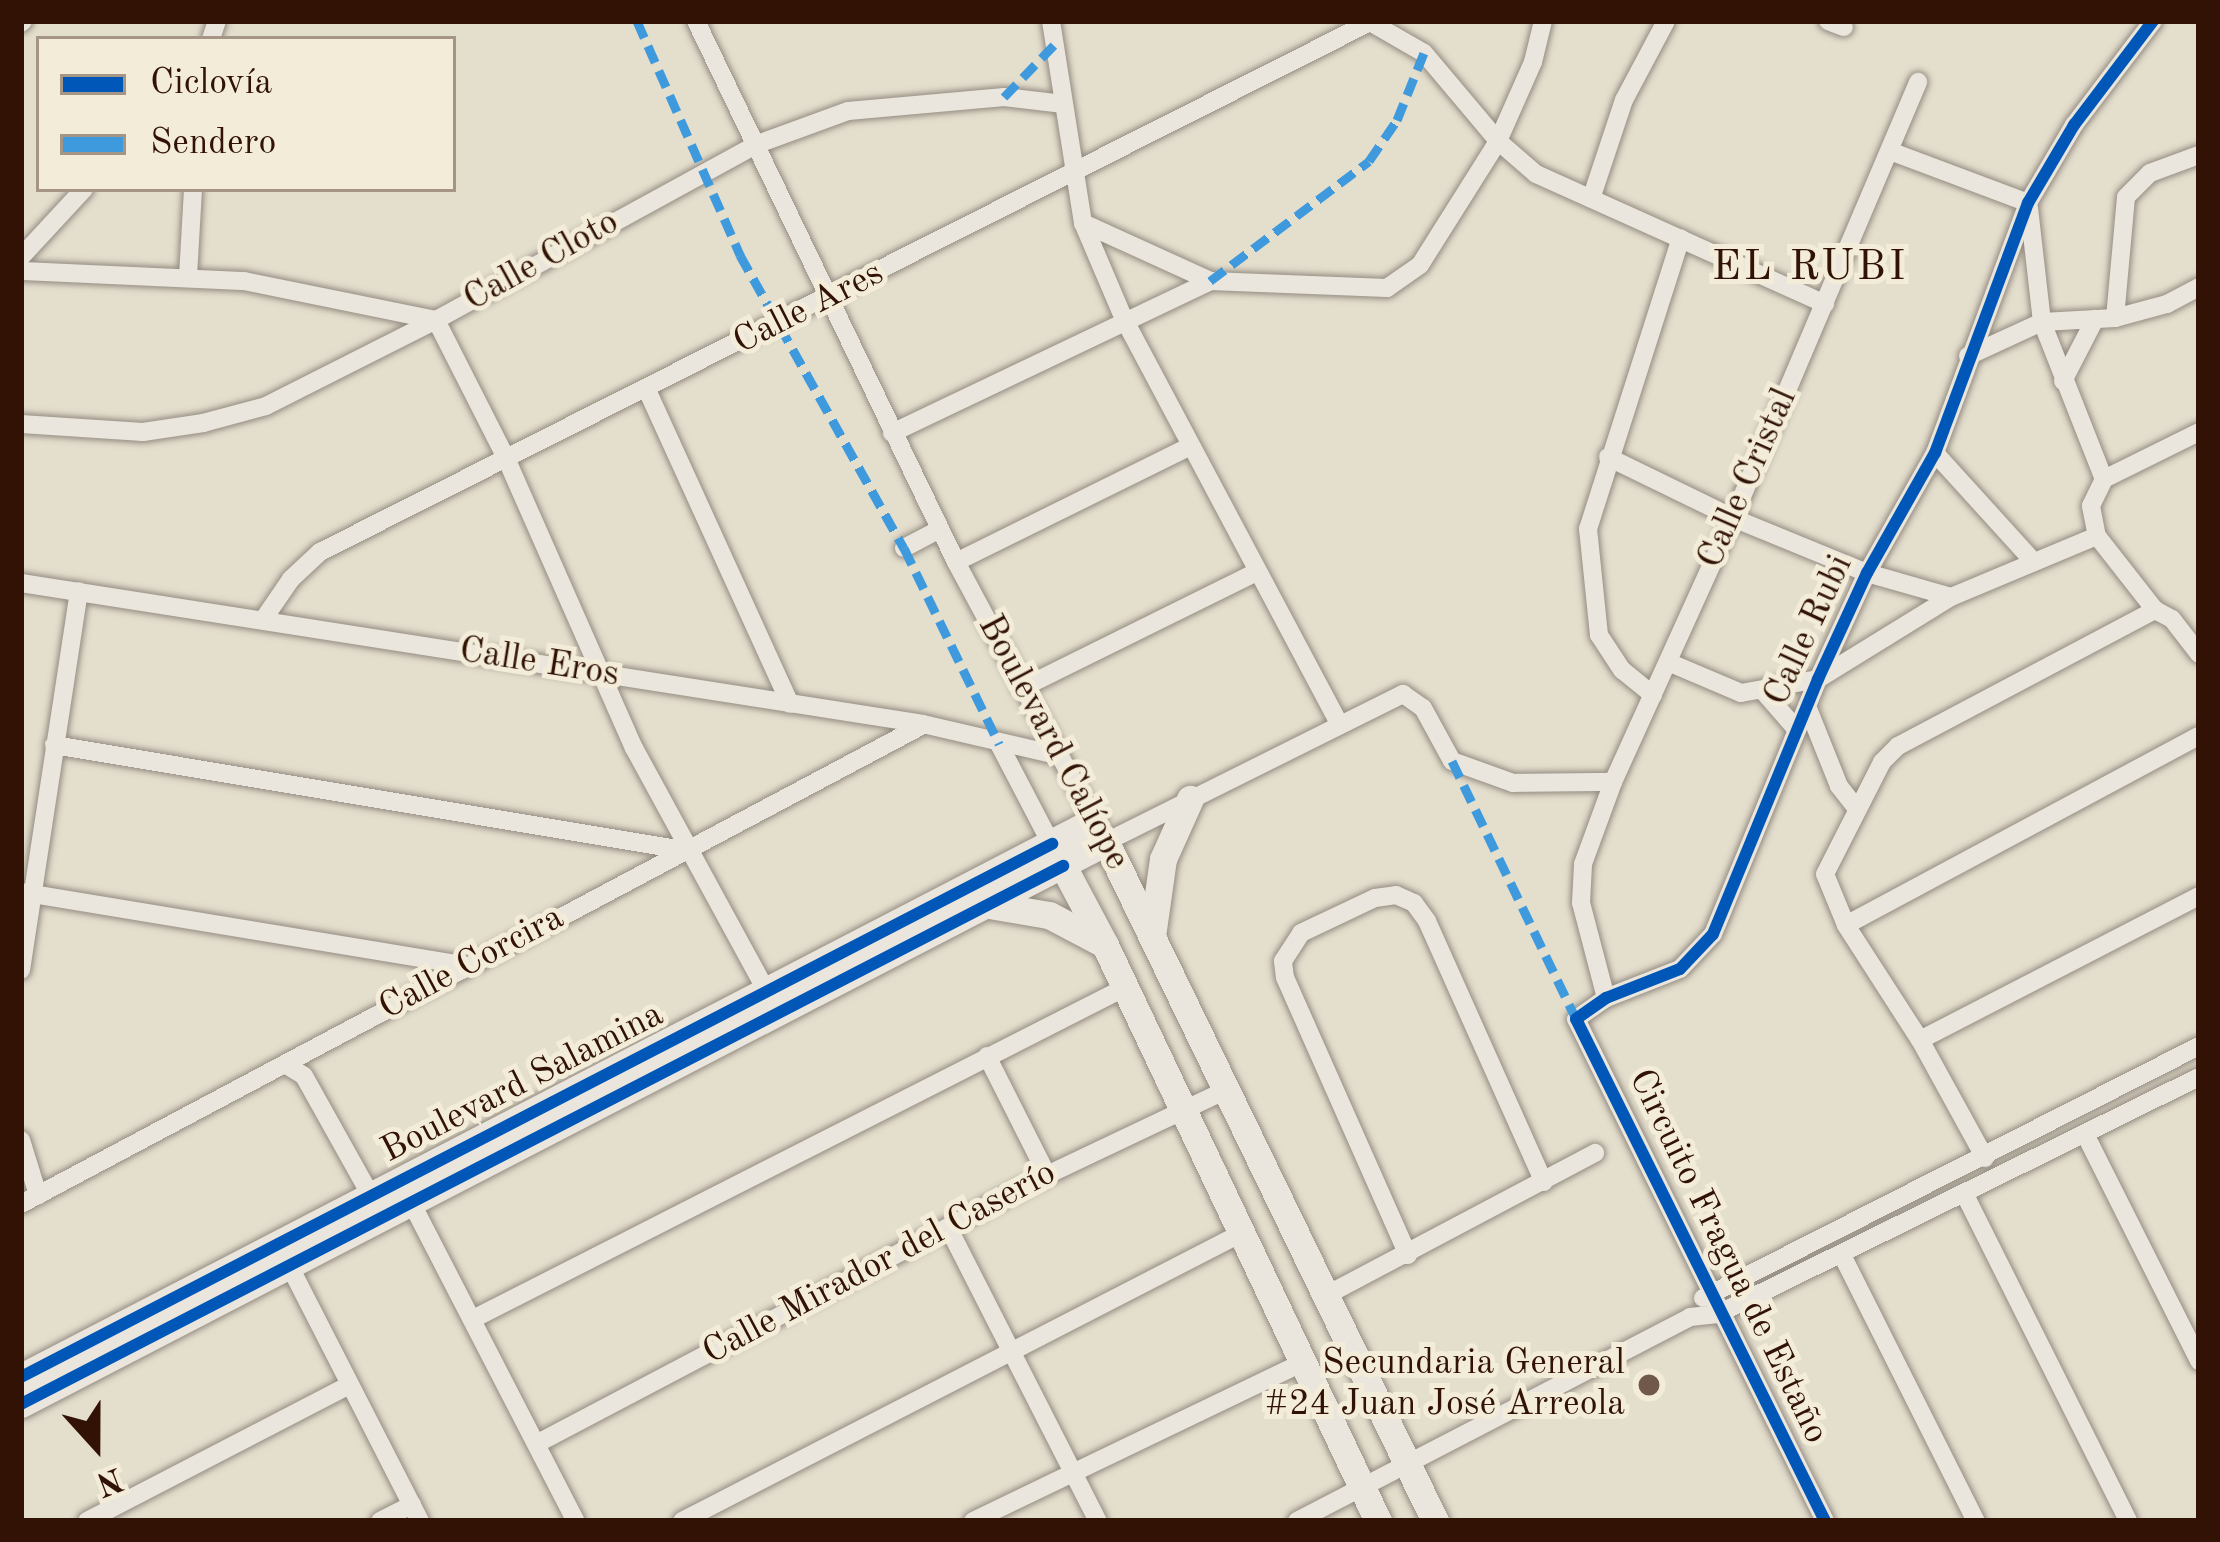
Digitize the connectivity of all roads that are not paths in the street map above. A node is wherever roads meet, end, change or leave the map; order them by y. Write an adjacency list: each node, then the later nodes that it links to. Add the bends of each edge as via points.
1 (697, 21): 10 (street, Boulevard Calíope)
2 (1051, 21): 8 (street)
3 (1371, 21): 9 (street, via 1424,53); 13 (street, Calle Ares)
4 (1543, 21): 9 (street)
5 (1666, 21): 16 (street, via 1624,100)
6 (2153, 21): 17 (street, Calle Rubi, via 2074,125)
7 (1918, 82): 11 (street, Calle Cristal)
8 (1064, 104): 10 (street, Calle Cloto, via 1004,97 897,103 848,111); 13 (street)
9 (1498, 141): 16 (street, via 1536,174); 23 (street, via 1405,279 1366,290)
10 (755, 145): 25 (street, Boulevard Calíope); 28 (street, Calle Cloto)
11 (1890, 151): 17 (street); 26 (street, Calle Cristal)
12 (2199, 155): 27 (street, via 2150,173 2126,197)
13 (1076, 172): 18 (street); 25 (street, Calle Ares)
14 (81, 192): 20 (street)
15 (193, 192): 22 (street)
16 (1592, 196): 19 (street)
17 (2028, 203): 30 (street); 31 (street, Calle Rubi)
18 (1083, 223): 23 (street); 29 (street)
19 (1681, 238): 26 (street); 40 (street)
20 (21, 256)
21 (21, 272): 22 (street)
22 (188, 276): 28 (street, via 308,291)
23 (1210, 281): 29 (street)
24 (2199, 287): 27 (street, via 2167,304)
25 (828, 300): 33 (street, Calle Ares); 36 (street, Boulevard Calíope)
26 (1825, 304): 42 (street, Calle Cristal)
27 (2105, 318): 30 (street); 32 (street)
28 (436, 320): 34 (street, Calle Cloto, via 266,406 203,424 143,432); 39 (street)
29 (1124, 320): 36 (street); 37 (street)
30 (2042, 322): 31 (street); 32 (street)
31 (1968, 356): 38 (street, Calle Rubi)
32 (2063, 382): 41 (street)
33 (647, 390): 39 (street, Calle Ares); 62 (street)
34 (21, 424)
35 (2199, 432): 41 (street)
36 (892, 433): 43 (street, Boulevard Calíope)
37 (1191, 446): 46 (street); 48 (street)
38 (1935, 453): 47 (street); 49 (street, Calle Rubi)
39 (506, 458): 54 (street, Calle Ares, via 320,553 290,578); 57 (street)
40 (1608, 458): 42 (street); 61 (street, via 1588,529 1599,635 1622,670)
41 (2104, 479): 44 (street, via 2091,506)
42 (1733, 518): 49 (street); 56 (street, Calle Cristal)
43 (940, 529): 45 (street); 46 (street, Boulevard Calíope)
44 (2097, 536): 47 (street); 53 (street)
45 (904, 548)
46 (956, 562): 59 (street, Boulevard Calíope)
47 (2034, 562): 52 (street)
48 (1257, 572): 59 (street); 64 (street)
49 (1868, 573): 52 (street); 58 (street, Calle Rubi)
50 (21, 583): 51 (street, Calle Eros)
51 (79, 591): 54 (street, Calle Eros); 69 (street)
52 (1951, 597): 58 (street)
53 (2155, 610): 55 (street); 73 (street, via 1898,746)
54 (265, 617): 57 (street, Calle Eros)
55 (2199, 654)
56 (1668, 662): 60 (street, via 1742,693); 61 (street, Calle Cristal)
57 (601, 675): 62 (street, Calle Eros); 75 (street)
58 (1818, 679): 60 (street); 63 (street, Calle Rubi)
59 (1022, 688): 70 (street, Boulevard Calíope)
60 (1764, 692): 66 (street)
61 (1653, 695): 71 (street, Calle Cristal)
62 (790, 704): 65 (street, Calle Eros)
63 (1807, 706): 66 (street, Calle Rubi); 73 (street)
64 (1338, 722): 71 (street, Boulevard Salamina, via 1403,694 1423,708 1452,761 1514,783); 72 (street, Boulevard Salamina)
65 (923, 724): 68 (street, Calle Eros); 75 (street, Calle Corcira)
66 (1797, 730): 87 (street, Calle Rubi, via 1713,934 1680,969)
67 (2199, 736): 80 (street)
68 (999, 744): 70 (street, Calle Eros); 76 (street)
69 (54, 745): 75 (street); 77 (street)
70 (1056, 755): 74 (street, Boulevard Calíope)
71 (1613, 782): 87 (street, Calle Cristal, via 1580,883)
72 (1190, 800): 74 (street, Boulevard Salamina); 81 (street, via 1163,859)
73 (1856, 808): 80 (street, via 1826,874)
74 (1099, 831): 76 (street, Boulevard Salamina); 81 (street, Boulevard Calíope)
75 (688, 851): 83 (street, Calle Corcira); 86 (street)
76 (1057, 855): 79 (street, Boulevard Salamina); 82 (street, Boulevard Calíope); 86 (street, Boulevard Salamina)
77 (27, 894): 83 (street); 84 (street)
78 (2199, 896): 89 (street)
79 (989, 904): 82 (street, via 1049,915); 105 (street, Boulevard Salamina)
80 (1846, 926): 89 (street)
81 (1152, 937): 94 (street, Boulevard Calíope)
82 (1106, 945): 85 (street, Boulevard Calíope)
83 (468, 966): 92 (street, Calle Corcira)
84 (21, 970)
85 (1126, 987): 91 (street); 95 (street, Boulevard Calíope)
86 (766, 992): 103 (street, Boulevard Salamina)
87 (1606, 998): 88 (street, Calle Rubi)
88 (1576, 1019): 111 (street, Circuito Fragua de Estaño)
89 (1920, 1040): 99 (street)
90 (2199, 1047): 99 (street)
91 (987, 1056): 100 (street); 115 (street)
92 (285, 1064): 103 (street, via 304,1076); 104 (street, Calle Corcira)
93 (2199, 1077): 96 (street)
94 (1224, 1091): 95 (street, Calle Mirador del Caserío); 112 (street, Boulevard Calíope)
95 (1184, 1110): 100 (street, Calle Mirador del Caserío); 107 (street, Boulevard Calíope)
96 (2086, 1136): 102 (street); 117 (street)
97 (21, 1140): 104 (street)
98 (1594, 1153): 101 (street)
99 (1985, 1158): 111 (street)
100 (1047, 1175): 106 (street, Calle Mirador del Caserío)
101 (1544, 1182): 108 (street); 108 (street, via 1414,903 1375,898 1301,933 1282,961 1285,978)
102 (1964, 1195): 109 (street); 138 (street)
103 (371, 1196): 119 (street, Boulevard Salamina)
104 (30, 1199)
105 (412, 1202): 110 (street, Boulevard Salamina); 115 (street)
106 (949, 1229): 116 (street); 122 (street, Calle Mirador del Caserío)
107 (1242, 1233): 116 (street); 118 (street, Boulevard Calíope)
108 (1408, 1255): 112 (street)
109 (1842, 1255): 113 (street); 137 (street)
110 (289, 1265): 120 (street); 121 (street, Boulevard Salamina)
111 (1707, 1292): 113 (street, Circuito Fragua de Estaño); 114 (street)
112 (1323, 1297): 123 (street, Boulevard Calíope)
113 (1718, 1314): 114 (street); 136 (street, Circuito Fragua de Estaño)
114 (1690, 1317): 123 (street)
115 (473, 1319): 122 (street)
116 (1012, 1352): 124 (street); 130 (street)
117 (2199, 1361)
118 (1303, 1362): 124 (street); 125 (street, Boulevard Calíope)
119 (21, 1377)
120 (349, 1385): 126 (street); 127 (street)
121 (21, 1404)
122 (538, 1443): 129 (street)
123 (1409, 1464): 125 (street); 135 (street, Boulevard Calíope)
124 (1071, 1470): 131 (street); 132 (street)
125 (1362, 1488): 133 (street); 134 (street, Boulevard Calíope)
126 (416, 1513): 128 (street)
127 (87, 1521)
128 (380, 1521)
129 (576, 1521)
130 (682, 1521)
131 (974, 1521)
132 (1098, 1521)
133 (1297, 1521)
134 (1378, 1521)
135 (1435, 1521)
136 (1825, 1521)
137 (1976, 1521)
138 (2128, 1521)

